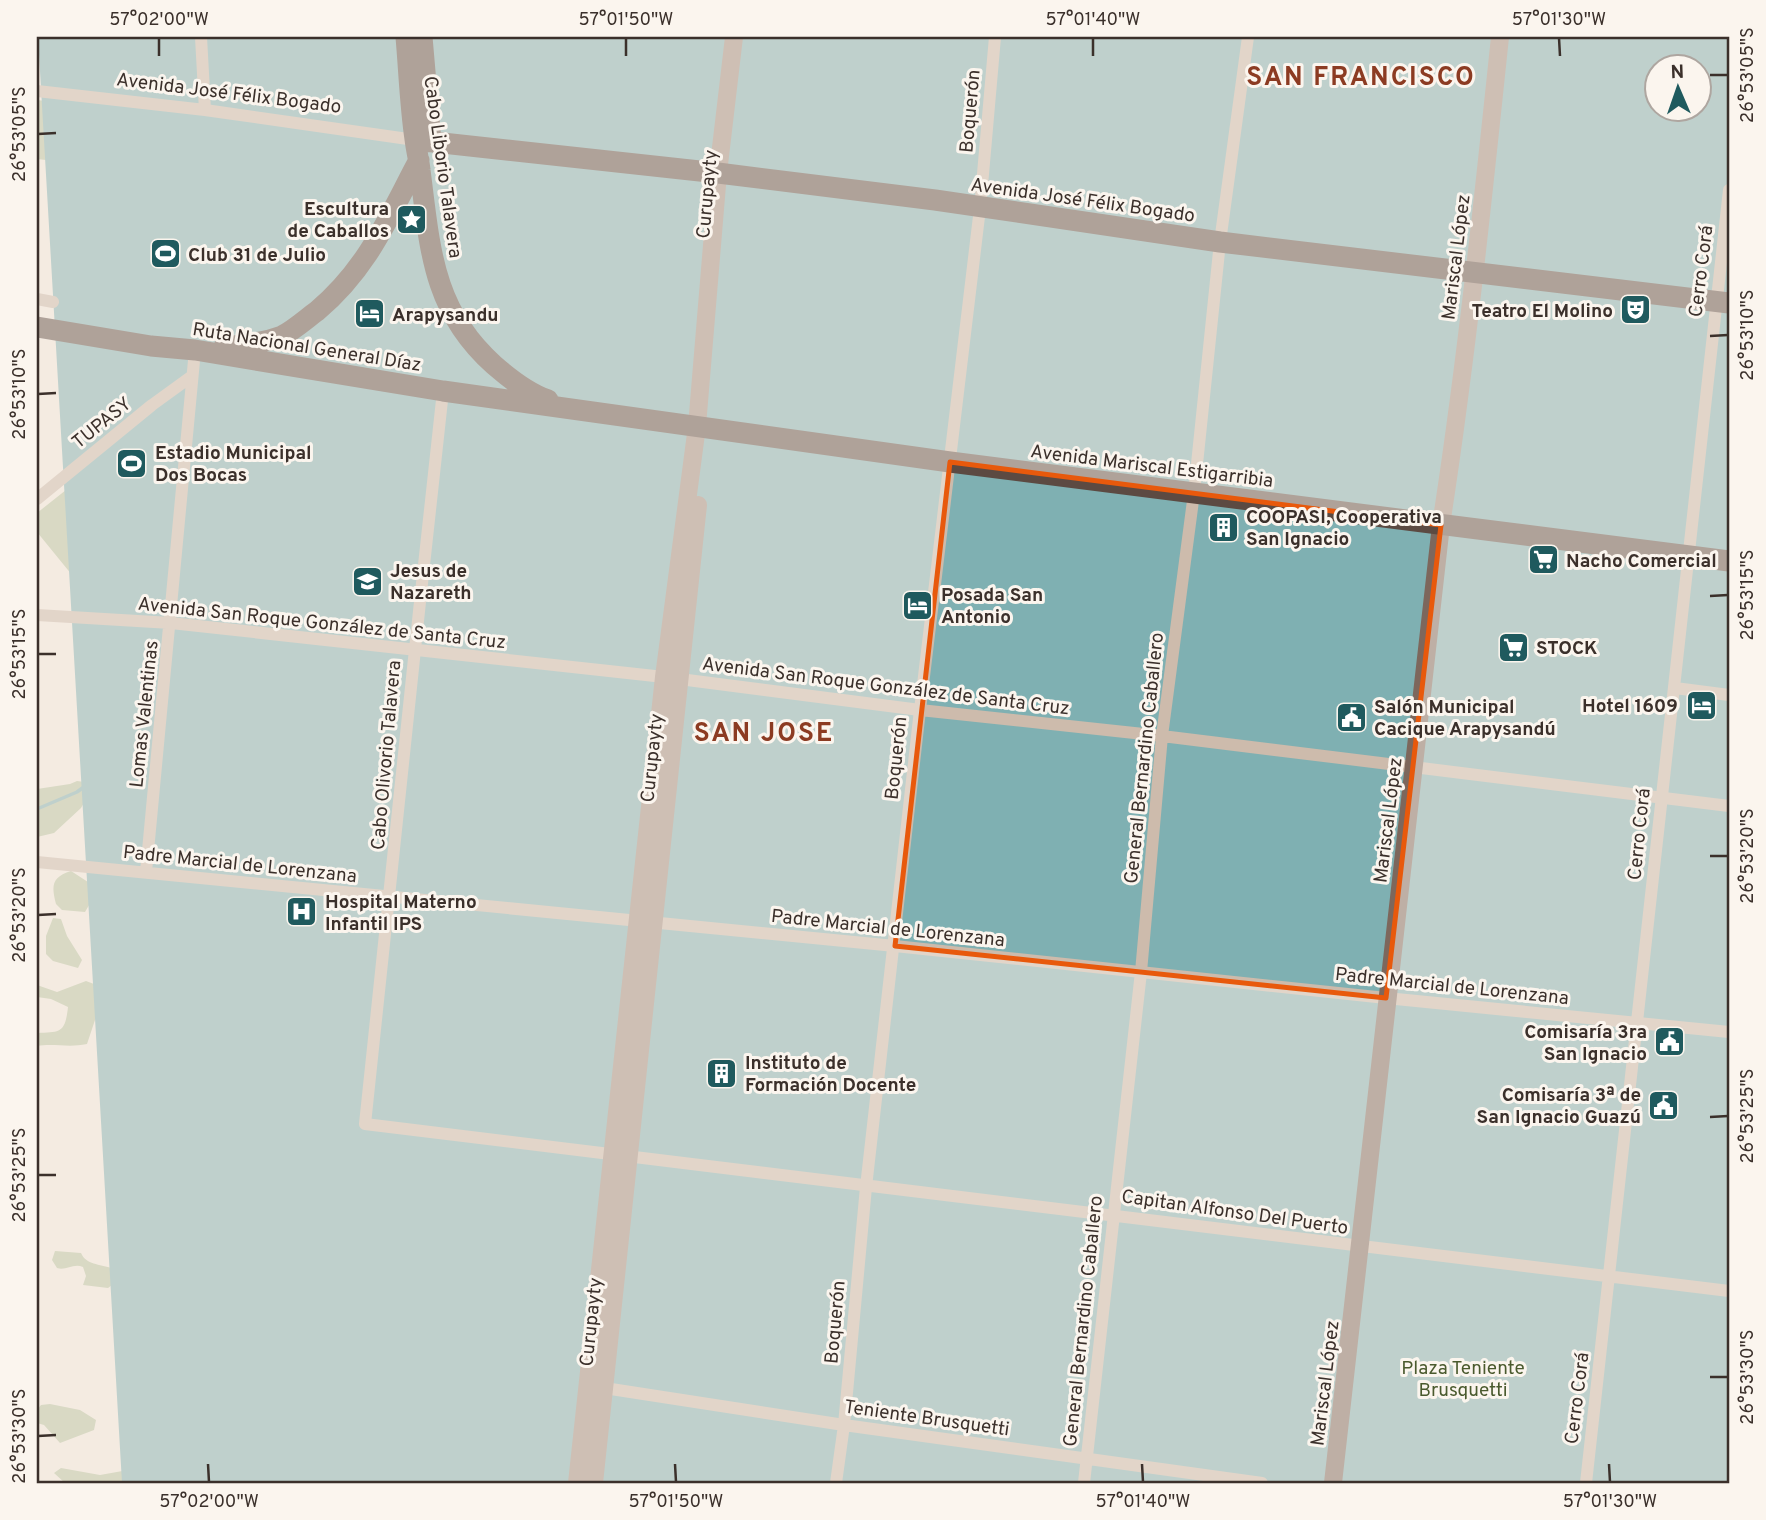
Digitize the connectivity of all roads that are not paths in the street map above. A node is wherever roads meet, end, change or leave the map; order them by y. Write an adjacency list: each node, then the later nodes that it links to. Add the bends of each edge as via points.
1 (201, 37): 10 (street)
2 (406, 37): 11 (highway, Cabo Liborio Talavera)
3 (422, 37): 11 (highway, Cabo Liborio Talavera)
4 (734, 37): 12 (street, Curupayty)
5 (743, 37): 12 (street, Curupayty)
6 (995, 37): 14 (street, Boquerón)
7 (1248, 37): 15 (street, General Bernardino Caballero)
8 (1500, 37): 16 (street, Mariscal López)
9 (37, 91): 10 (street, Avenida José Félix Bogado)
10 (205, 110): 11 (street, Avenida José Félix Bogado)
11 (422, 147): 12 (highway, Avenida José Félix Bogado); 21 (highway, via 373,247 352,278 324,305 283,335 251,345); 24 (highway, Cabo Liborio Talavera, via 434,267 451,314 474,345 506,375 544,399)
12 (723, 174): 14 (highway, Avenida José Félix Bogado); 25 (street, Curupayty)
13 (1729, 190): 19 (street, Cerro Corá)
14 (980, 208): 15 (highway, Avenida José Félix Bogado); 26 (street, Boquerón)
15 (1220, 242): 16 (highway, Avenida José Félix Bogado); 27 (street, General Bernardino Caballero)
16 (1476, 273): 19 (highway, Avenida José Félix Bogado); 29 (street, Mariscal López)
17 (37, 299): 18 (street)
18 (53, 302)
19 (1722, 302): 30 (street, Cerro Corá)
20 (37, 327): 21 (highway, Ruta Nacional General Díaz)
21 (195, 350): 22 (street, Lomas Valentinas); 23 (highway, Ruta Nacional General Díaz)
22 (192, 376): 28 (street, TUPASY); 33 (street, Lomas Valentinas)
23 (443, 391): 24 (highway, Ruta Nacional General Díaz); 34 (street, Cabo Olivorio Talavera)
24 (570, 407): 25 (highway, Avenida Mariscal Estigarribia)
25 (702, 427): 26 (highway, Avenida Mariscal Estigarribia); 35 (street, Curupayty)
26 (950, 462): 27 (highway, Avenida Mariscal Estigarribia); 38 (street, Boquerón)
27 (1194, 493): 29 (highway, Avenida Mariscal Estigarribia); 39 (street, General Bernardino Caballero)
28 (37, 499)
29 (1441, 525): 30 (highway, Avenida Mariscal Estigarribia); 40 (main road, Mariscal López)
30 (1690, 556): 31 (highway, Avenida Mariscal Estigarribia); 36 (street, Cerro Corá)
31 (1729, 561)
32 (37, 615): 33 (street, Avenida San Roque González de Santa Cruz)
33 (171, 623): 34 (street, Avenida San Roque González de Santa Cruz); 44 (street, Lomas Valentinas)
34 (413, 651): 35 (street, Avenida San Roque González de Santa Cruz); 45 (street, Cabo Olivorio Talavera)
35 (672, 678): 38 (street, Avenida San Roque González de Santa Cruz); 46 (street, Curupayty)
36 (1675, 688): 37 (street); 41 (street, Cerro Corá)
37 (1729, 695)
38 (920, 710): 39 (street, Avenida San Roque González de Santa Cruz); 47 (street, Boquerón)
39 (1162, 736): 40 (street, Avenida San Roque González de Santa Cruz); 48 (street, General Bernardino Caballero)
40 (1414, 766): 41 (street, Avenida San Roque González de Santa Cruz); 49 (main road, Mariscal López)
41 (1661, 796): 42 (street, Avenida San Roque González de Santa Cruz); 50 (street, Cerro Corá)
42 (1729, 806)
43 (39, 862): 44 (street, Padre Marcial de Lorenzana)
44 (146, 872): 45 (street, Padre Marcial de Lorenzana)
45 (391, 898): 46 (street, Padre Marcial de Lorenzana); 52 (street, Cabo Olivorio Talavera)
46 (647, 923): 47 (street, Padre Marcial de Lorenzana); 53 (street, Curupayty)
47 (895, 946): 48 (street, Padre Marcial de Lorenzana); 54 (street, Boquerón)
48 (1140, 972): 49 (street, Padre Marcial de Lorenzana); 55 (street, General Bernardino Caballero)
49 (1386, 999): 50 (street, Padre Marcial de Lorenzana); 56 (main road, Mariscal López)
50 (1637, 1022): 51 (street, Padre Marcial de Lorenzana); 57 (street, Cerro Corá)
51 (1729, 1032)
52 (365, 1124): 53 (street, Capitan Alfonso Del Puerto)
53 (620, 1155): 54 (street, Capitan Alfonso Del Puerto); 59 (street, Curupayty)
54 (866, 1187): 55 (street, Capitan Alfonso Del Puerto); 60 (street, Boquerón)
55 (1113, 1214): 56 (street, Capitan Alfonso Del Puerto); 61 (street, General Bernardino Caballero)
56 (1361, 1247): 57 (street, Capitan Alfonso Del Puerto); 67 (main road, Mariscal López)
57 (1610, 1277): 58 (street, Capitan Alfonso Del Puerto); 68 (street, Cerro Corá)
58 (1729, 1292)
59 (596, 1387): 60 (street, Teniente Brusquetti); 62 (street); 63 (street, Curupayty)
60 (844, 1425): 61 (street, Teniente Brusquetti); 64 (street, Boquerón)
61 (1086, 1459): 65 (street, General Bernardino Caballero); 66 (street, Teniente Brusquetti)
62 (577, 1483)
63 (594, 1483)
64 (835, 1483)
65 (1084, 1483)
66 (1262, 1483)
67 (1333, 1483)
68 (1586, 1483)

